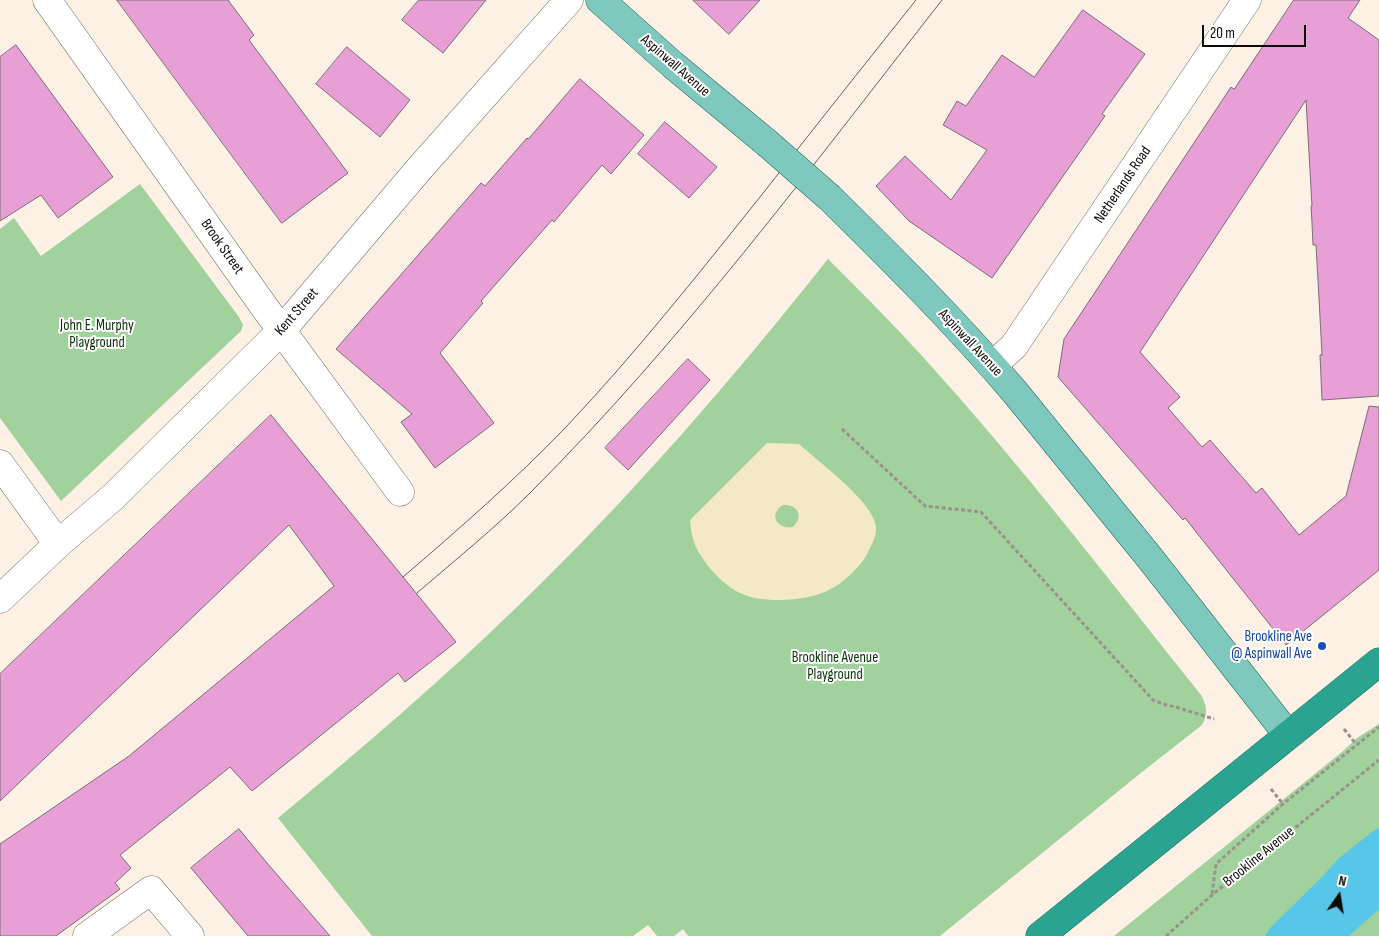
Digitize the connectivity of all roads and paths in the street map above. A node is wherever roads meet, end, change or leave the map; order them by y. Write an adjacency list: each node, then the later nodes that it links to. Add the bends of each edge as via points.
1 (47, 0): 5 (street, Brook Street)
2 (569, 0): 5 (street, Kent Street)
3 (600, 0): 6 (main road, Aspinwall Avenue, bridge, via 830,198)
4 (1247, 0): 6 (street, Netherlands Road, via 1014,346)
5 (282, 330): 9 (street, Brook Street); 10 (street, Kent Street, via 113,497)
6 (992, 366): 15 (main road, Aspinwall Avenue, via 1153,562)
7 (842, 429): 13 (path, via 925,506 981,512 1153,700)
8 (0, 464): 10 (street)
9 (400, 492)
10 (58, 544): 11 (street, Kent Street)
11 (0, 599)
12 (1379, 662): 15 (highway)
13 (1214, 719)
14 (1379, 727): 17 (path, Brookline Avenue, via 1283,804 1216,864)
15 (1288, 735): 20 (highway)
16 (1379, 760): 17 (path, Brookline Avenue)
17 (1212, 895): 21 (path)
18 (87, 936): 19 (street, via 151,890)
19 (190, 936)
20 (1040, 936)
21 (1166, 936)

